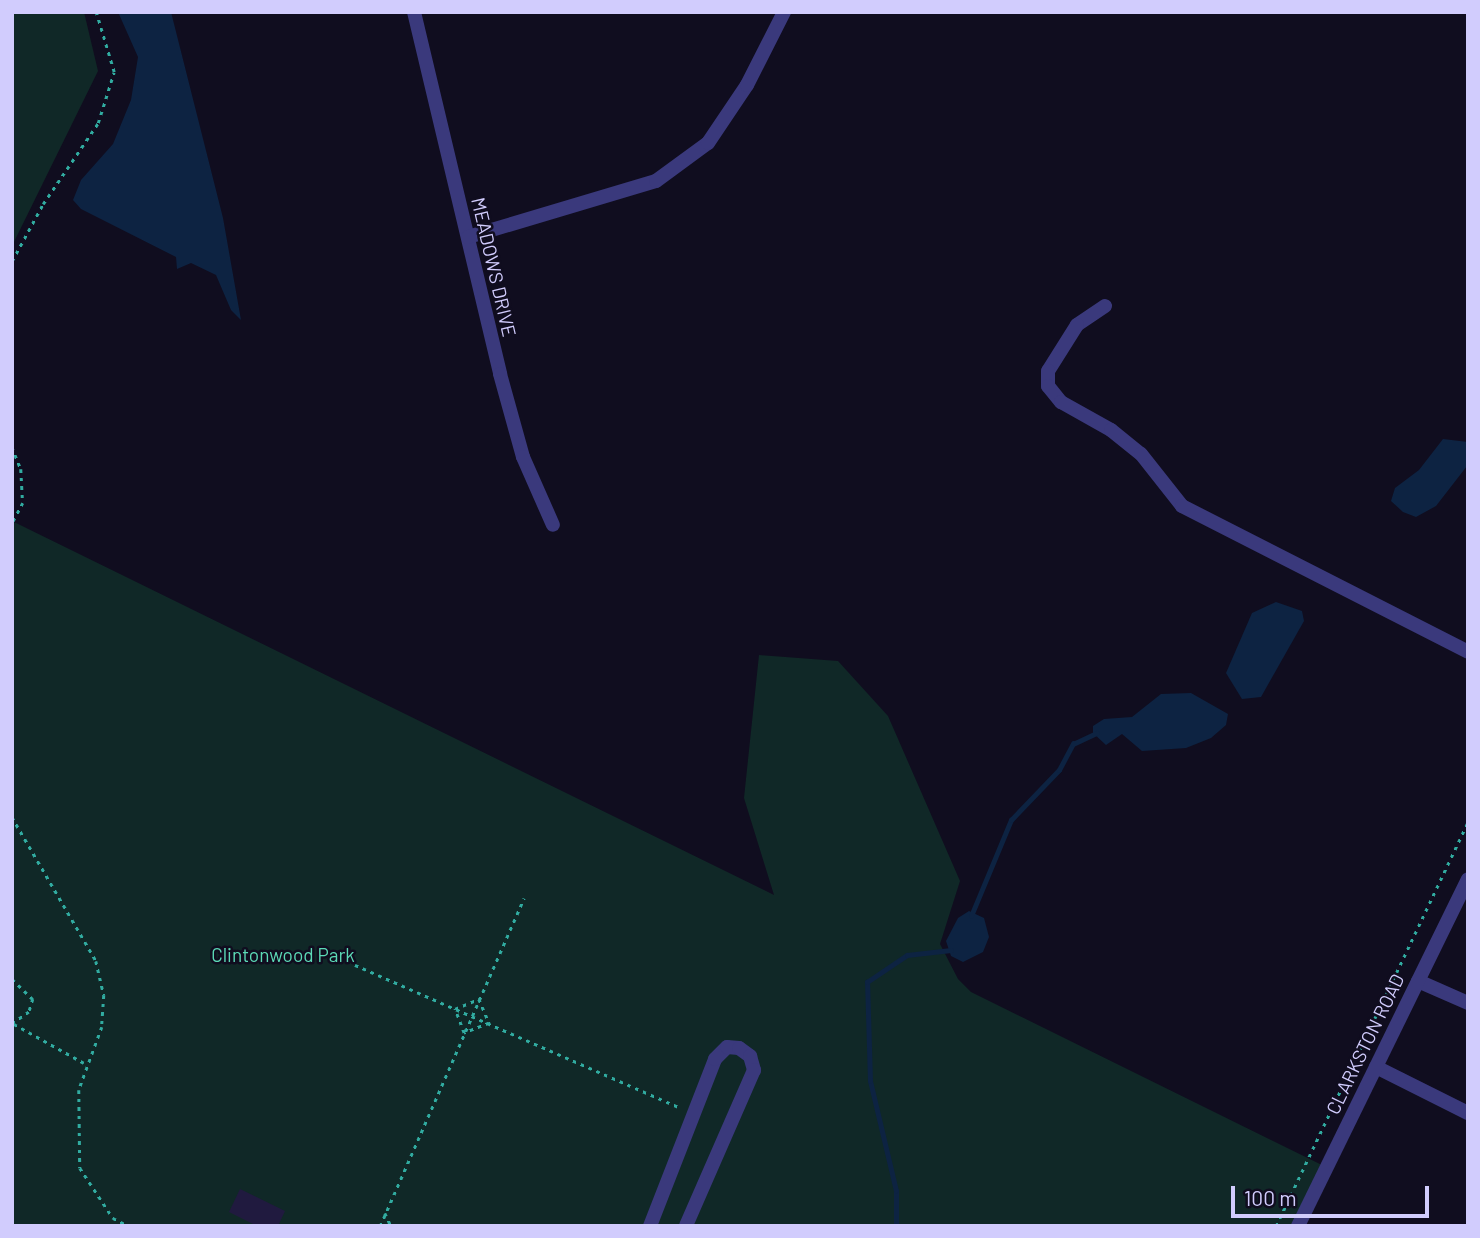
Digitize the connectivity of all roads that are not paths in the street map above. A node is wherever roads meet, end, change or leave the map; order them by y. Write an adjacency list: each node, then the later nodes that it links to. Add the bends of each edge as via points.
1 (414, 12): 3 (street, MEADOWS DRIVE)
2 (784, 12): 3 (street, via 747,85 708,143 656,181)
3 (468, 237): 5 (street, MEADOWS DRIVE, via 523,457)
4 (1105, 306): 6 (street, via 1077,325 1048,371 1048,386 1061,402 1111,430 1141,454 1182,506)
5 (553, 524)
6 (1468, 652)
7 (1468, 879): 8 (street, CLARKSTON ROAD)
8 (1418, 981): 9 (street); 10 (street, CLARKSTON ROAD)
9 (1468, 1003)
10 (1376, 1067): 11 (street); 14 (street, CLARKSTON ROAD)
11 (1468, 1113)
12 (650, 1226): 13 (street, via 715,1059 727,1047 739,1048 750,1056 754,1070)
13 (686, 1226)
14 (1297, 1226)

